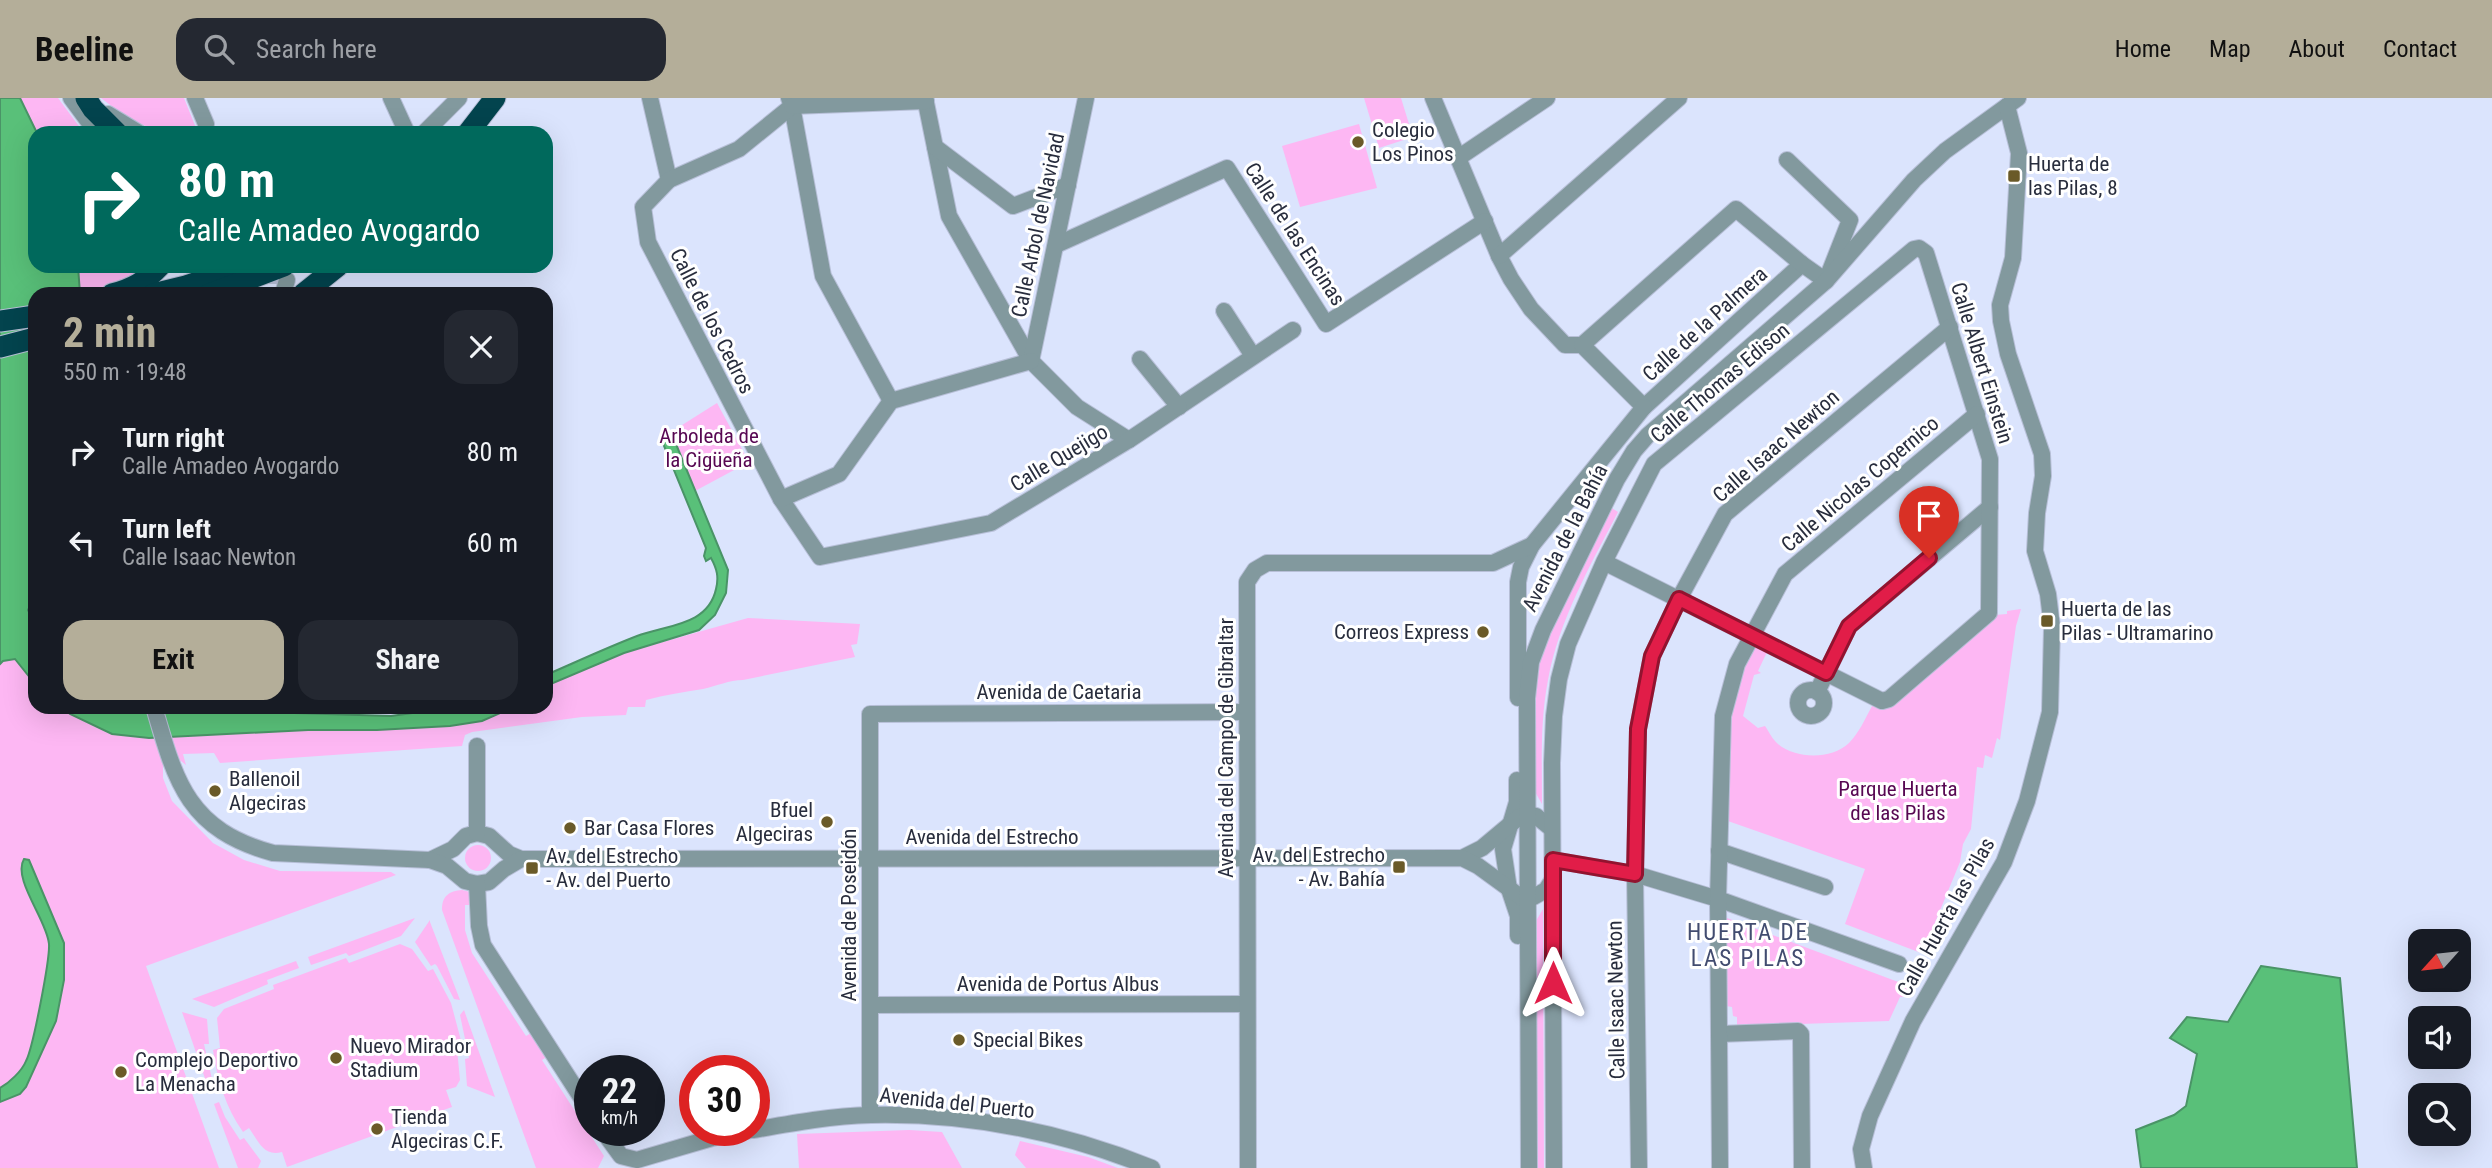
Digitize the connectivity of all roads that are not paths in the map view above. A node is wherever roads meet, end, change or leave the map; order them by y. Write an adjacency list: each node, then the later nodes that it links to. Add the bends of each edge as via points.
1 (71, 98): 19 (street)
2 (86, 98): 20 (highway)
3 (93, 98): 21 (street)
4 (195, 98): 18 (street)
5 (391, 98): 22 (street)
6 (459, 98): 23 (street)
7 (477, 98): 24 (highway)
8 (495, 98): 25 (highway)
9 (508, 98): 26 (highway)
10 (650, 98): 30 (street)
11 (1086, 98): 31 (street, Calle Arbol de Navidad)
12 (1433, 98): 28 (street, Calle de la Palmera)
13 (1547, 98): 28 (street)
14 (1679, 98): 35 (street)
15 (925, 99): 16 (street); 27 (street)
16 (790, 102): 30 (street, via 739,149); 56 (street, via 822,276)
17 (2012, 102): 40 (street, Avenida de la Bahía, via 1914,180); 117 (street, Calle Huerta las Pilas, via 2019,153 2013,258 2000,305 2008,354 2042,454 2035,551 2049,594 2050,712 2027,801 2004,862 1913,1021 1870,1116 1861,1149)
18 (206, 124)
19 (92, 126)
20 (115, 126)
21 (115, 126)
22 (404, 126)
23 (431, 126)
24 (455, 126)
25 (473, 126)
26 (487, 126)
27 (935, 147): 31 (street, via 1013,206); 55 (street, via 949,216)
28 (1458, 158): 32 (street, Calle de la Palmera)
29 (1787, 160): 40 (street, via 1850,220)
30 (669, 180): 61 (street, Calle de los Cedros, via 643,207 648,242)
31 (1068, 185): 33 (street, Calle Arbol de Navidad)
32 (1485, 220): 33 (street, Calle de las Encinas, via 1326,324 1227,168); 35 (street, Calle de la Palmera)
33 (1056, 246): 55 (street, Calle Arbol de Navidad)
34 (1919, 248): 47 (street, Calle Albert Einstein, via 1926,253); 65 (street, Calle Thomas Edison, via 1654,464)
35 (1499, 256): 51 (street, Calle de la Palmera, via 1531,309 1565,345)
36 (1802, 264): 40 (street); 51 (street, via 1736,209); 58 (street, Calle de la Palmera)
37 (154, 273): 42 (highway)
38 (224, 273): 43 (highway)
39 (318, 273): 41 (highway)
40 (1826, 281): 76 (street, Avenida de la Bahía, via 1648,435 1617,479 1542,629 1531,662)
41 (285, 285)
42 (130, 287)
43 (182, 287)
44 (1224, 311): 53 (street)
45 (28, 317): 46 (highway)
46 (0, 321)
47 (1950, 327): 59 (street, Calle Albert Einstein); 68 (street, Calle Isaac Newton, via 1726,514)
48 (1293, 330): 53 (street, Calle Quejigo)
49 (28, 340): 52 (highway)
50 (28, 344): 52 (highway)
51 (1582, 345): 58 (street, Calle de la Palmera)
52 (5, 346)
53 (1253, 356): 57 (street, Calle Quejigo)
54 (1140, 359): 57 (street)
55 (1031, 361): 56 (street); 60 (street, via 1077,407)
56 (891, 401): 61 (street, via 839,474)
57 (1179, 407): 60 (street, Calle Quejigo)
58 (1644, 407): 63 (street, Avenida de la Bahía)
59 (1977, 414): 62 (street, Calle Albert Einstein, via 1990,459); 69 (street, Calle Nicolas Copernico, via 1785,574)
60 (1129, 440): 64 (street, Calle Quejigo, via 990,523)
61 (781, 499): 64 (street, Calle de los Cedros)
62 (1990, 507): 70 (street, via 1849,626); 70 (street, Calle Albert Einstein, via 1989,612 1886,701)
63 (1532, 545): 66 (street, Avenida del Campo de Gibraltar); 67 (street, Avenida de la Bahía)
64 (820, 557)
65 (1604, 562): 68 (street); 78 (street, Calle Thomas Edison, via 1568,644 1559,679 1553,716)
66 (1493, 563): 67 (street); 72 (street, Avenida del Campo de Gibraltar, via 1267,563 1255,569 1247,582)
67 (1518, 586): 77 (street, Avenida de la Bahía, via 1517,802)
68 (1679, 599): 69 (street); 92 (street, Calle Isaac Newton, via 1652,656 1638,729)
69 (1752, 635): 70 (street); 82 (street, Calle Nicolas Copernico, via 1737,664 1723,716)
70 (1826, 673): 71 (street)
71 (1817, 692)
72 (1247, 712): 74 (street, Avenida de Caetaria); 84 (street, Avenida del Campo de Gibraltar)
73 (156, 714): 87 (street, via 169,760 185,793 227,836 273,853)
74 (870, 714): 83 (street, Avenida de Poseidón)
75 (477, 746): 79 (street)
76 (1528, 814): 77 (street); 78 (street); 98 (street, Avenida de la Bahía)
77 (1512, 821): 85 (street, via 1482,848); 96 (street, Avenida de la Bahía, via 1503,849)
78 (1552, 829): 88 (street, Calle Thomas Edison)
79 (478, 833): 80 (street); 81 (street, via 466,836)
80 (498, 845): 86 (street); 91 (street, via 503,862)
81 (453, 849): 87 (street); 90 (street)
82 (1719, 851): 95 (street); 97 (street, Calle Nicolas Copernico)
83 (870, 858): 84 (street, Avenida del Estrecho); 86 (street, Avenida del Estrecho); 102 (street, Avenida de Poseidón)
84 (1247, 858): 85 (street, Avenida del Estrecho); 101 (street, Avenida del Campo de Gibraltar)
85 (1462, 858): 89 (street)
86 (521, 859): 91 (street)
87 (430, 860): 90 (street)
88 (1553, 860): 92 (street); 93 (street, Calle Thomas Edison)
89 (1486, 872): 96 (street); 99 (street, via 1511,900)
90 (456, 873): 94 (street)
91 (498, 874): 94 (street)
92 (1635, 874): 97 (street); 114 (street, Calle Isaac Newton)
93 (1553, 879): 98 (street, via 1546,890); 113 (street, Calle Thomas Edison)
94 (477, 884): 104 (street, via 483,945)
95 (1825, 887)
96 (1509, 889): 98 (street); 99 (street, Avenida de la Bahía)
97 (1718, 899): 100 (street); 103 (street, Calle Nicolas Copernico)
98 (1528, 900): 112 (street, Avenida de la Bahía)
99 (1518, 916): 111 (street, Avenida de la Bahía)
100 (1899, 964)
101 (1247, 1004): 102 (street, Avenida de Portus Albus); 110 (street, Avenida del Campo de Gibraltar)
102 (870, 1005): 105 (street, Avenida de Poseidón)
103 (1719, 1034): 115 (street, Calle Nicolas Copernico); 116 (street, via 1798,1031 1802,1037)
104 (574, 1086)
105 (870, 1115): 106 (street, Avenida del Puerto); 109 (street, Avenida del Puerto, via 1035,1130)
106 (770, 1127)
107 (614, 1146): 108 (street, Avenida del Puerto, via 621,1156 638,1160)
108 (685, 1146)
109 (1152, 1168)
110 (1248, 1168)
111 (1518, 1168)
112 (1529, 1168)
113 (1554, 1168)
114 (1639, 1168)
115 (1720, 1168)
116 (1802, 1168)
117 (1864, 1168)

